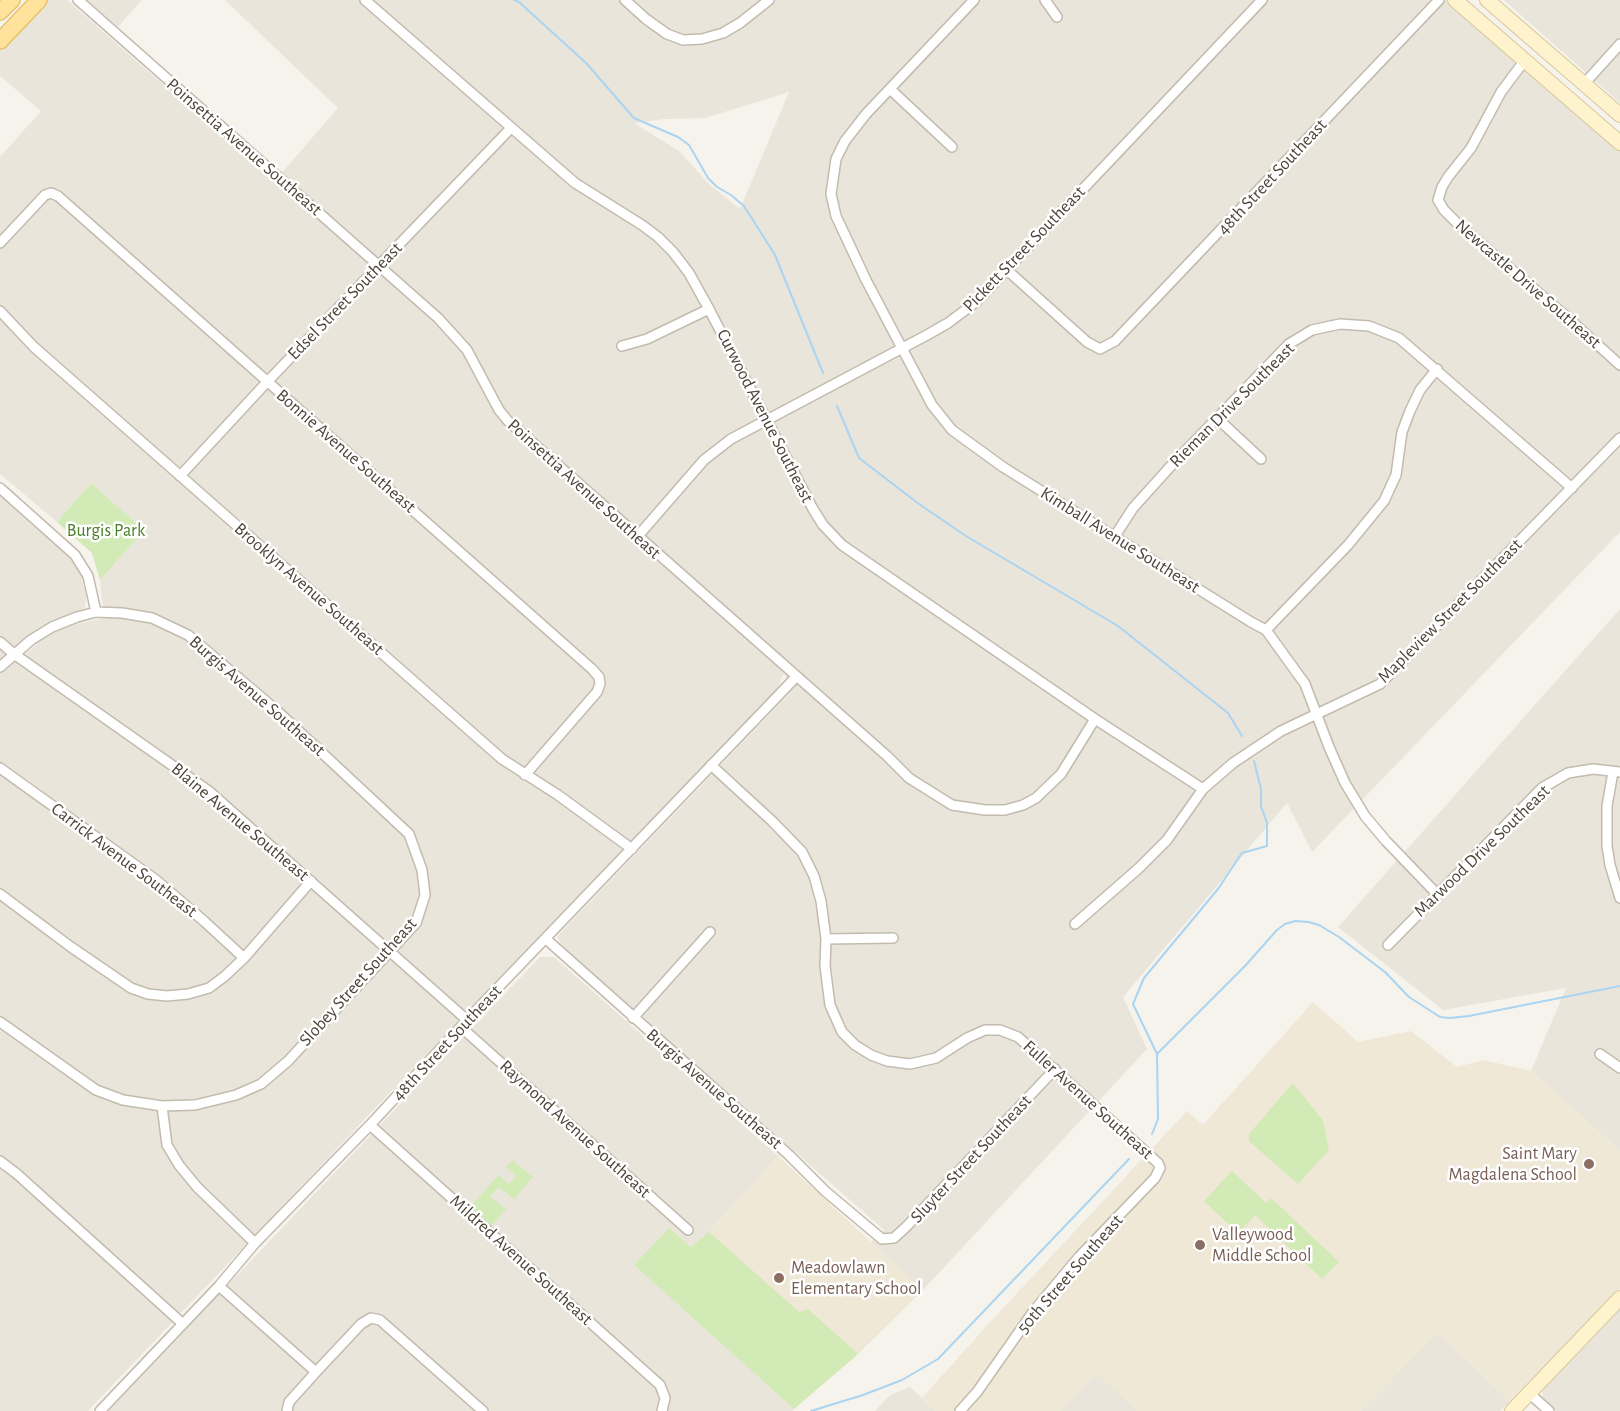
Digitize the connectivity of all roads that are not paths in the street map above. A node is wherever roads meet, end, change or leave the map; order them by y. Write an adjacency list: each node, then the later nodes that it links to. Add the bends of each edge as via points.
1 (12, 0): 13 (main road)
2 (39, 0): 15 (main road)
3 (78, 0): 26 (street, Poinsettia Avenue Southeast)
4 (365, 0): 22 (street, Curwood Avenue Southeast)
5 (625, 0): 6 (street, via 646,20 683,40 723,33)
6 (769, 0)
7 (974, 0): 19 (street)
8 (1045, 0): 14 (street)
9 (1262, 0): 27 (street, Pickett Street Southeast)
10 (1440, 0): 27 (street, 48th Street Southeast, via 1123,335 1101,349 1087,342)
11 (1455, 0): 17 (main road)
12 (1487, 0): 18 (main road)
13 (0, 12)
14 (1057, 17)
15 (0, 40)
16 (1620, 44): 18 (street)
17 (1525, 60): 20 (main road, via 1544,58 1591,96); 23 (main road); 32 (street, Newcastle Drive Southeast, via 1501,92 1471,148 1448,177 1438,200 1458,224)
18 (1584, 84): 20 (main road)
19 (890, 89): 24 (street); 31 (street, Kimball Avenue Southeast, via 851,131 841,148 831,194 837,220)
20 (1599, 97): 21 (main road)
21 (1620, 115)
22 (511, 128): 26 (street, Edsel Street Southeast); 28 (street, Curwood Avenue Southeast, via 575,183 658,237 689,273)
23 (1618, 140)
24 (952, 147)
25 (0, 243): 34 (street, Bonnie Avenue Southeast, via 45,195 58,196)
26 (380, 266): 34 (street, Edsel Street Southeast); 43 (street, Poinsettia Avenue Southeast, via 467,350 508,421)
27 (1007, 270): 31 (street, Pickett Street Southeast, via 966,310)
28 (709, 309): 30 (street, via 647,339); 36 (street, Curwood Avenue Southeast)
29 (0, 311): 39 (street, Brooklyn Avenue Southeast, via 34,347)
30 (622, 346)
31 (902, 349): 36 (street, Pickett Street Southeast); 42 (street, Kimball Avenue Southeast, via 932,405 952,430 1003,467)
32 (1620, 365)
33 (1437, 369): 35 (street, Rieman Drive Southeast, via 1400,338 1369,326 1340,324 1312,330 1289,344); 41 (street, Rieman Drive Southeast); 45 (street, via 1410,411 1402,432 1396,475 1384,501 1348,545)
34 (267, 382): 39 (street, Edsel Street Southeast); 55 (street, Bonnie Avenue Southeast, via 599,677 597,692)
35 (1217, 418): 38 (street); 42 (street, Rieman Drive Southeast, via 1133,508)
36 (766, 419): 43 (street, Pickett Street Southeast, via 704,460); 51 (street, Curwood Avenue Southeast, via 813,509 842,545)
37 (1620, 438): 41 (street, Mapleview Street Southeast)
38 (1261, 459)
39 (180, 476): 55 (street, Brooklyn Avenue Southeast)
40 (0, 488): 44 (street, via 75,555 88,576)
41 (1572, 488): 50 (street, Mapleview Street Southeast, via 1380,684)
42 (1115, 536): 45 (street, Kimball Avenue Southeast)
43 (637, 537): 49 (street, Poinsettia Avenue Southeast)
44 (96, 612): 47 (street, via 52,627); 58 (street, Burgis Avenue Southeast, via 152,618 188,635 275,709 409,834)
45 (1266, 630): 50 (street, Kimball Avenue Southeast, via 1305,684)
46 (0, 642): 47 (street, Blaine Avenue Southeast)
47 (14, 654): 48 (street); 59 (street, Blaine Avenue Southeast, via 210,792)
48 (0, 667)
49 (796, 677): 51 (street, Poinsettia Avenue Southeast, via 909,778 952,805 985,810 1023,805 1050,787); 52 (street, 48th Street Southeast)
50 (1318, 715): 56 (street, Mapleview Street Southeast, via 1256,746); 61 (street, Kimball Avenue Southeast, via 1345,783 1365,816)
51 (1095, 719): 56 (street, Curwood Avenue Southeast)
52 (711, 765): 57 (street, 48th Street Southeast); 67 (street, Fuller Avenue Southeast, via 802,852 821,901)
53 (0, 768): 70 (street, Carrick Avenue Southeast, via 156,880)
54 (1616, 772): 61 (street, Marwood Drive Southeast, via 1593,769 1568,774 1542,788); 62 (street, via 1607,806 1607,846)
55 (525, 775): 57 (street, Brooklyn Avenue Southeast)
56 (1203, 789): 63 (street, Mapleview Street Southeast, via 1167,840)
57 (632, 849): 66 (street, 48th Street Southeast)
58 (422, 870): 69 (street, Slobey Street Southeast, via 426,895 416,923)
59 (311, 880): 69 (street, Blaine Avenue Southeast); 70 (street)
60 (0, 894): 70 (street, via 113,976 148,994 188,994 208,988)
61 (1437, 894): 68 (street, Marwood Drive Southeast)
62 (1620, 898)
63 (1074, 924)
64 (710, 932): 71 (street)
65 (893, 938): 67 (street)
66 (546, 939): 71 (street, Burgis Avenue Southeast); 73 (street, 48th Street Southeast)
67 (826, 939): 76 (street, Fuller Avenue Southeast, via 830,1005 842,1032 871,1055 910,1064 936,1058 985,1030 1000,1030 1018,1037)
68 (1388, 945)
69 (389, 950): 73 (street, Blaine Avenue Southeast); 77 (street, Slobey Street Southeast, via 288,1061 263,1082 236,1095 195,1106)
70 (244, 958)
71 (633, 1018): 82 (street, Burgis Avenue Southeast)
72 (0, 1022): 77 (street, Slobey Street Southeast, via 96,1090 123,1100)
73 (464, 1024): 78 (street, 48th Street Southeast); 81 (street, Raymond Avenue Southeast)
74 (1600, 1054): 75 (street)
75 (1620, 1068)
76 (1055, 1070): 80 (street, Fuller Avenue Southeast, via 1154,1158); 82 (street, Sluyter Street Southeast, via 915,1219 894,1238)
77 (162, 1106): 83 (street, via 167,1145 179,1165)
78 (370, 1125): 83 (street, 48th Street Southeast); 92 (street, Mildred Avenue Southeast, via 660,1385 665,1398)
79 (0, 1161): 86 (street)
80 (1160, 1168): 93 (street, 50th Street Southeast, via 1033,1312)
81 (688, 1230)
82 (882, 1239)
83 (255, 1243): 84 (street, 48th Street Southeast)
84 (219, 1286): 86 (street, 48th Street Southeast); 87 (street)
85 (1620, 1298): 88 (main road)
86 (183, 1324): 89 (street, 48th Street Southeast)
87 (316, 1372): 90 (street, via 289,1402); 91 (street, via 361,1324 371,1318 380,1320)
88 (1529, 1393): 94 (main road); 95 (street)
89 (100, 1411)
90 (287, 1411)
91 (483, 1411)
92 (662, 1411)
93 (960, 1411)
94 (1512, 1411)
95 (1550, 1411)

